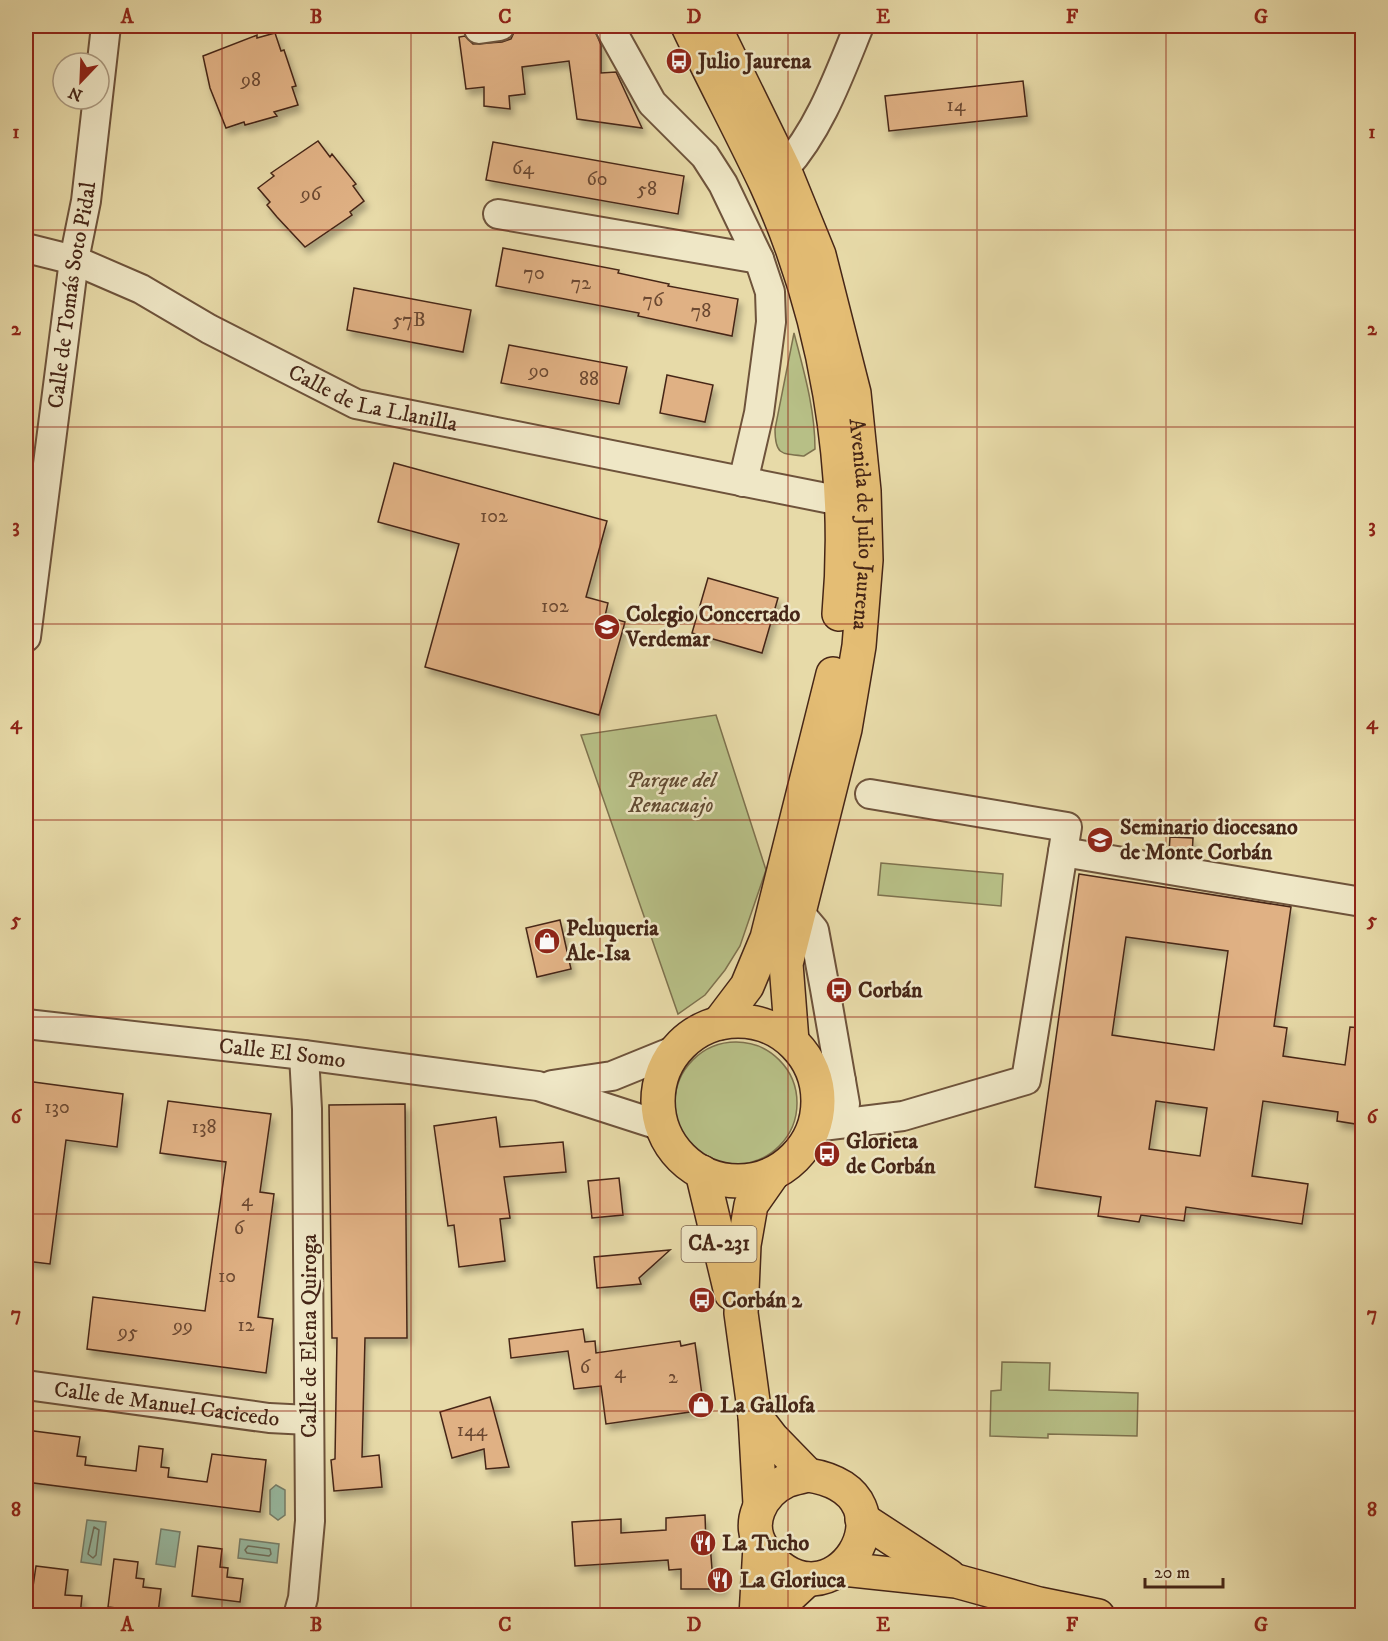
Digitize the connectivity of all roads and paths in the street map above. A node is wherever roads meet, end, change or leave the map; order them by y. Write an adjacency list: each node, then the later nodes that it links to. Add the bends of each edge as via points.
1 (106, 26): 10 (street, Calle de Tomás Soto Pidal, via 86,201)
2 (609, 26): 9 (street, via 652,104 705,156)
3 (688, 26): 12 (main road, Avenida de Julio Jaurena, via 766,185 801,275 831,396)
4 (714, 26): 6 (main road, Avenida de Julio Jaurena)
5 (860, 26): 6 (street, via 800,151)
6 (784, 169): 18 (main road, Avenida de Julio Jaurena, via 819,255 854,393 866,560 859,646 845,729)
7 (498, 214): 9 (street)
8 (26, 248): 10 (street, Calle de La Llanilla)
9 (759, 259): 11 (street, via 770,292 771,322 759,413)
10 (74, 260): 11 (street, Calle de La Llanilla, via 141,289 209,329 356,404); 13 (street, Calle de Tomás Soto Pidal)
11 (743, 482): 12 (street, Calle de La Llanilla)
12 (841, 501): 19 (main road, Avenida de Julio Jaurena, via 842,581 833,676 824,717 767,939 747,986)
13 (31, 540): 14 (street, Calle de Tomás Soto Pidal)
14 (26, 637)
15 (870, 794): 16 (street, via 1067,827)
16 (1063, 852): 17 (street); 26 (street, via 1026,1080 903,1116)
17 (1362, 902)
18 (798, 911): 21 (main road, Avenida de Julio Jaurena, via 786,964); 24 (street, via 814,930)
19 (720, 1023): 21 (main road, via 745,1021 770,1028); 22 (main road, via 696,1033)
20 (26, 1024): 23 (street, Calle El Somo)
21 (792, 1041): 24 (main road)
22 (676, 1050): 25 (street, Calle El Somo, via 612,1076); 27 (main road, via 663,1073 658,1099)
23 (304, 1055): 25 (street, Calle El Somo); 33 (street, Calle de Elena Quiroga)
24 (827, 1078): 26 (main road, via 818,1094)
25 (538, 1086): 27 (street, Calle El Somo)
26 (825, 1125): 29 (main road)
27 (662, 1126): 28 (main road, via 678,1153)
28 (702, 1172): 29 (main road, via 729,1180); 30 (main road, CA-231, via 730,1291)
29 (772, 1175): 30 (main road, CA-231, via 751,1205 744,1245)
30 (741, 1313): 32 (main road, CA-231)
31 (26, 1385): 33 (street, Calle de Manuel Cacicedo)
32 (755, 1416): 34 (main road); 35 (main road, CA-231)
33 (309, 1420): 41 (street, Calle de Elena Quiroga, via 310,1521)
34 (808, 1475): 35 (main road, via 787,1480); 36 (main road, via 827,1478 852,1494)
35 (760, 1504): 37 (main road, CA-231, via 755,1519)
36 (862, 1519): 38 (main road, via 859,1547); 40 (main road)
37 (760, 1546): 39 (main road, via 772,1563 788,1574); 42 (main road)
38 (843, 1569): 39 (main road); 40 (main road)
39 (808, 1579): 43 (main road, via 780,1605)
40 (956, 1581): 44 (main road)
41 (298, 1616)
42 (756, 1616)
43 (775, 1616)
44 (1098, 1616)

